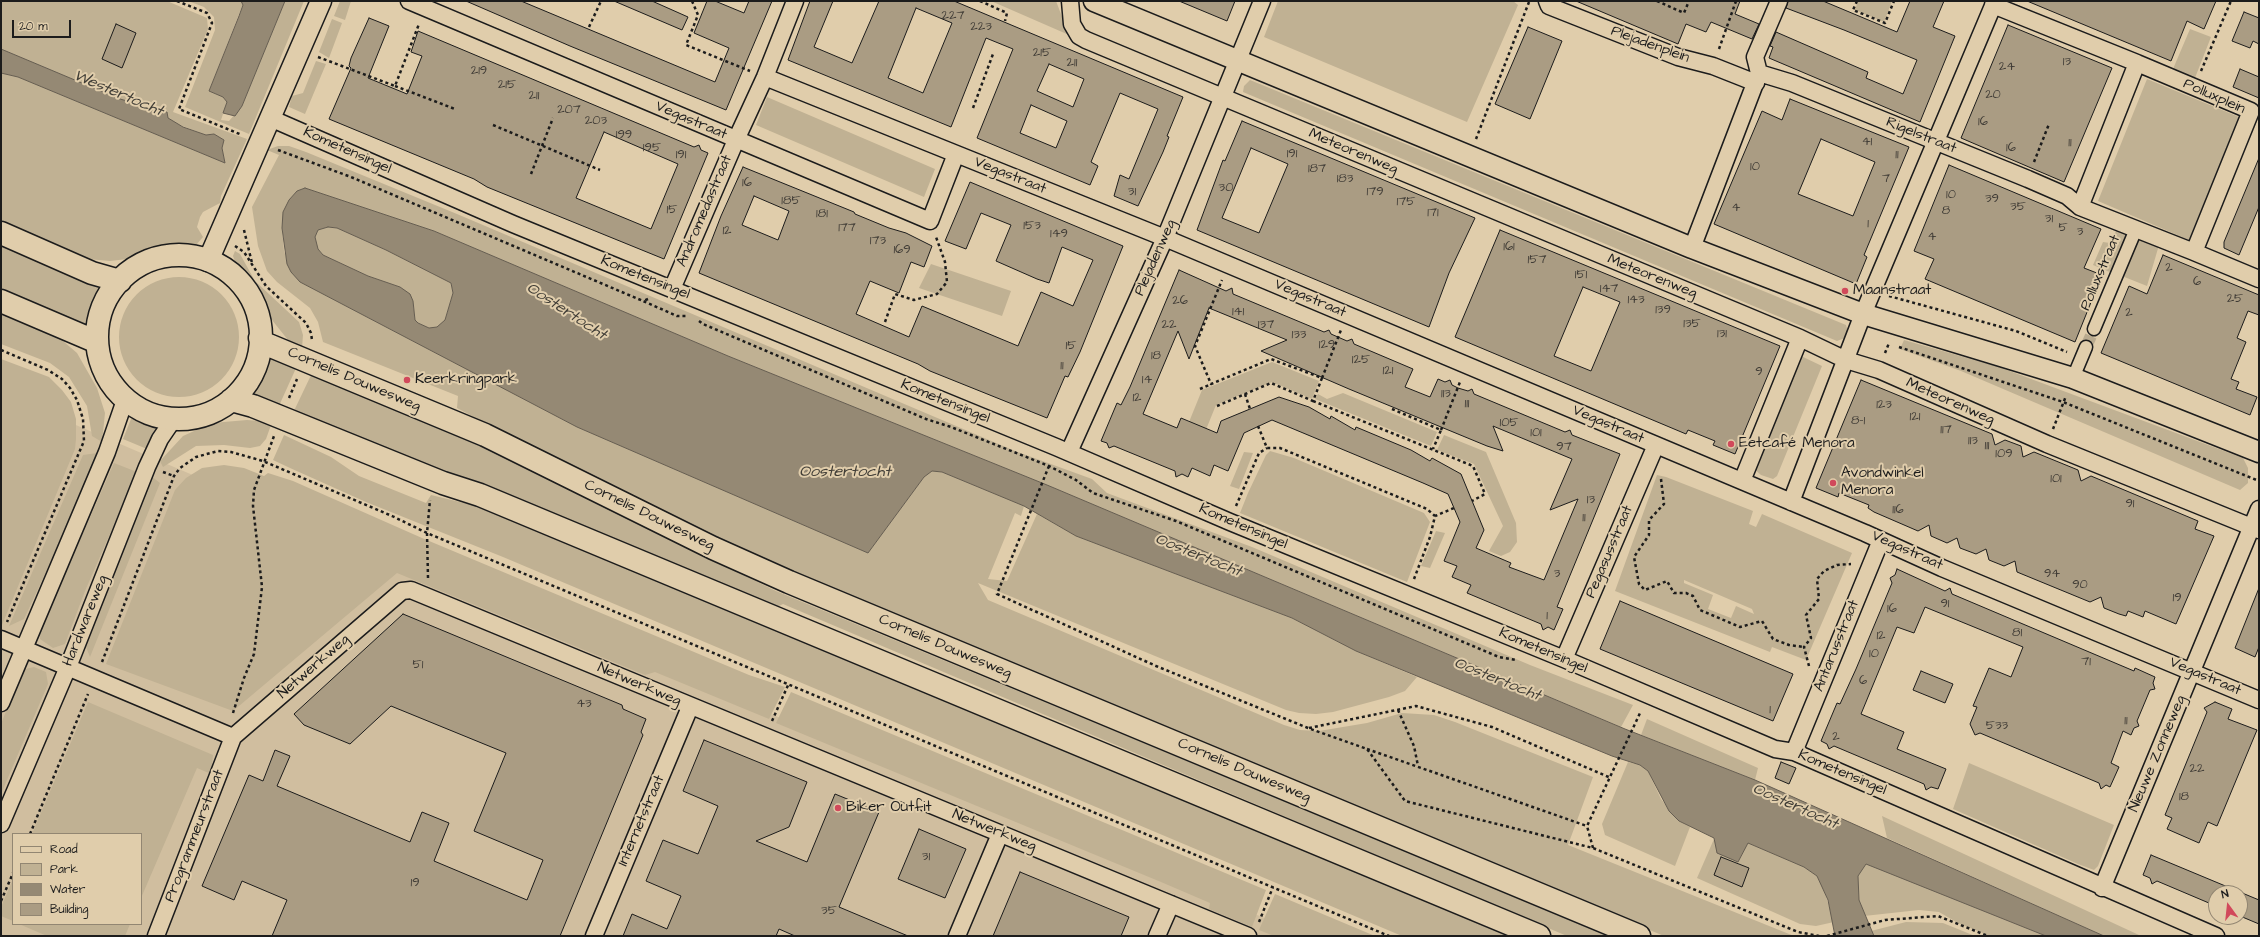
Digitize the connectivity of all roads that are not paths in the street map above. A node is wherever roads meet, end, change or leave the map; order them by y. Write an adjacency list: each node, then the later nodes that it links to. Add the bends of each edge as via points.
1 (321, 1): 16 (street)
2 (409, 1): 17 (street, Vegastraat)
3 (795, 1): 12 (street, Andromedastraat)
4 (1070, 1): 14 (street, Meteorenweg, via 1072,24 1079,36)
5 (1094, 1): 10 (street)
6 (1262, 1): 10 (street)
7 (1547, 1): 13 (street, Plejadenplein, via 1549,6 1678,57)
8 (1779, 1): 13 (street, via 1755,57)
9 (1994, 3): 11 (street, Polluxplein); 18 (street)
10 (1236, 61): 14 (street, Plejadenweg); 24 (street)
11 (2137, 63): 15 (street, Polluxplein); 20 (street)
12 (765, 77): 17 (street, Andromedastraat); 19 (street, Vegastraat)
13 (1758, 78): 18 (street, Rigelstraat, via 1792,83); 24 (street)
14 (1222, 97): 23 (street, Plejadenweg); 34 (street, Meteorenweg)
15 (2255, 113): 25 (street, Polluxplein)
16 (270, 118): 26 (street); 29 (street, Kometensingel, via 513,224)
17 (736, 140): 19 (street, Vegastraat, via 930,221); 29 (street, Andromedastraat)
18 (1934, 142): 20 (street, Rigelstraat, via 2066,196); 31 (street)
19 (956, 154): 23 (street, Vegastraat)
20 (2080, 207): 21 (street)
21 (2136, 229): 25 (street); 32 (street, Polluxstraat)
22 (1, 233): 28 (main road, via 92,273)
23 (1165, 238): 42 (street, Vegastraat); 43 (street, Plejadenweg)
24 (1692, 248): 31 (street)
25 (2194, 252): 27 (street)
26 (208, 261): 28 (main road, via 188,256 168,256 147,261 129,271); 33 (main road, via 231,274 248,294 258,318)
27 (2259, 279)
28 (120, 281): 35 (main road, via 102,305)
29 (672, 289): 43 (street, Kometensingel)
30 (1, 301): 35 (main road)
31 (1863, 314): 37 (street); 38 (street)
32 (2094, 329)
33 (260, 338): 40 (main road, via 256,365 246,384); 70 (main road, Cornelis Douwesweg, via 273,346 485,435 693,538 789,582)
34 (1800, 338): 37 (street, Meteorenweg); 45 (street)
35 (97, 342): 39 (main road, via 103,367 112,385)
36 (2086, 347): 38 (street)
37 (1846, 360): 46 (street); 48 (street, Meteorenweg, via 1879,370 2047,444)
38 (2073, 378): 44 (street)
39 (125, 400): 41 (main road, via 147,414); 51 (street, via 107,452)
40 (232, 400): 41 (main road, via 204,416); 69 (main road, via 253,406 443,483 480,495)
41 (173, 420): 53 (street, Hardwareweg, via 160,439 147,467)
42 (1656, 445): 45 (street, Vegastraat); 52 (street, Pegasusstraat)
43 (1069, 452): 52 (street, Kometensingel, via 1230,522)
44 (2259, 452)
45 (1742, 481): 46 (street, Vegastraat)
46 (1791, 502): 49 (street, Vegastraat)
47 (2259, 509): 48 (street, Nieuwe Zonneweg)
48 (2255, 529): 54 (street, Nieuwe Zonneweg)
49 (1881, 540): 54 (street, Vegastraat, via 1942,568); 59 (street, Antarusstraat)
50 (2, 634): 51 (street)
51 (24, 648): 53 (street); 56 (street)
52 (1564, 659): 59 (street, Kometensingel, via 1775,749)
53 (68, 667): 58 (street); 60 (street, Hardwareweg)
54 (2192, 670): 55 (street, Vegastraat); 62 (street, Nieuwe Zonneweg)
55 (2259, 700)
56 (1, 703)
57 (690, 707): 58 (street, Netwerkweg, via 411,590 402,591); 61 (street, Netwerkweg); 66 (street, Internetstraat)
58 (233, 737): 65 (street, Programmeurstraat)
59 (1794, 752): 62 (street, Kometensingel, via 1917,804)
60 (1, 824)
61 (1000, 834): 63 (street, Netwerkweg); 67 (street)
62 (2102, 888): 71 (street, Kometensingel)
63 (1171, 904): 64 (street, Netwerkweg); 68 (street)
64 (1252, 932)
65 (156, 936)
66 (594, 936)
67 (958, 936)
68 (1157, 936)
69 (1539, 936)
70 (1639, 936)
71 (2216, 936)

